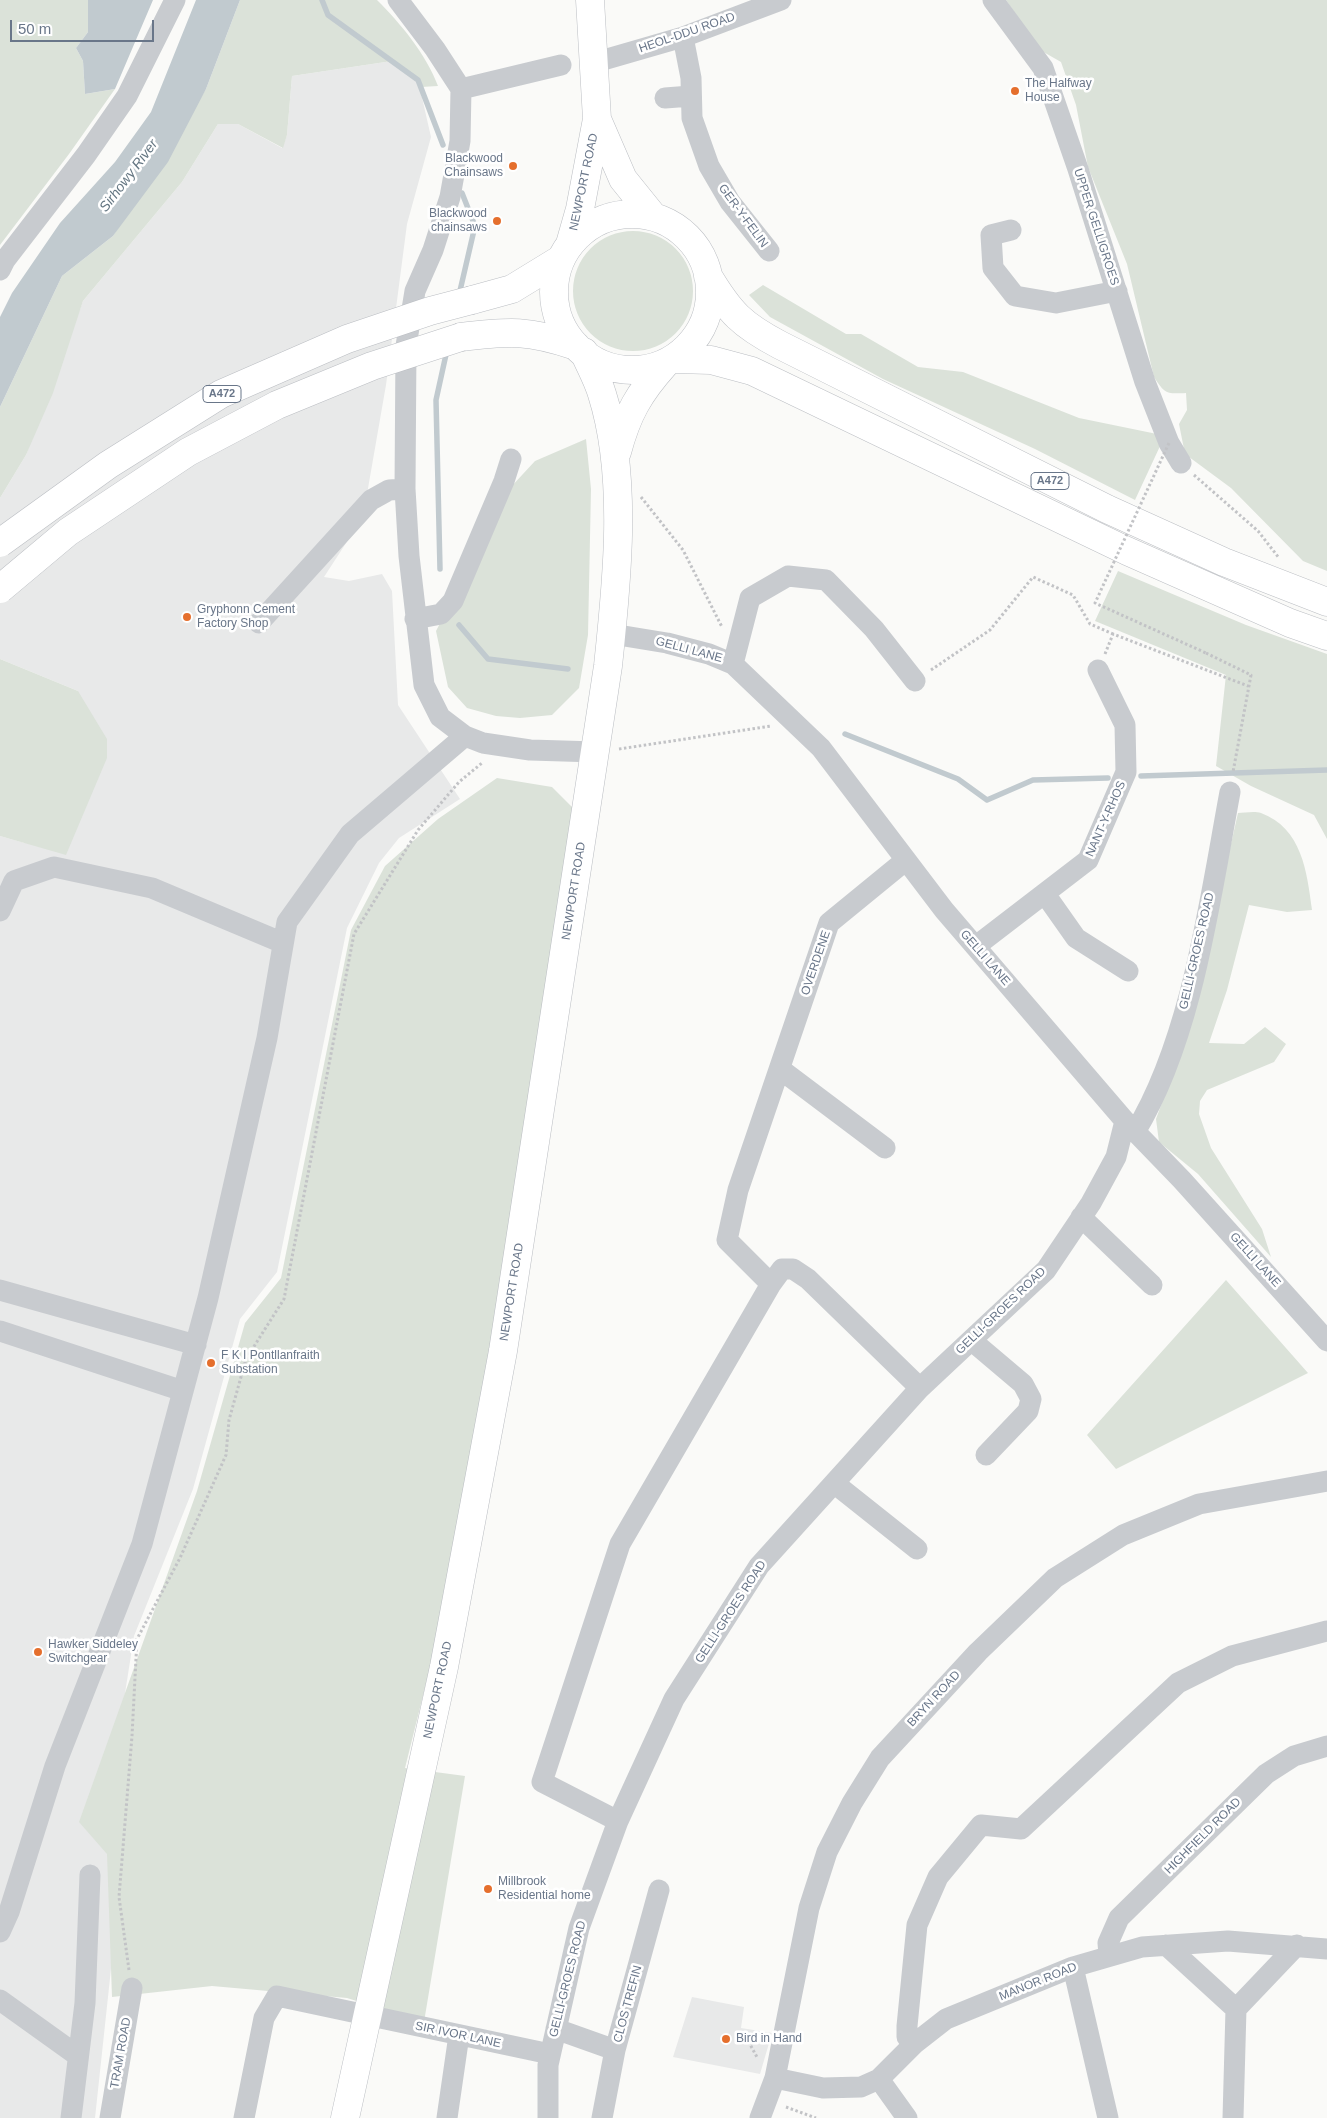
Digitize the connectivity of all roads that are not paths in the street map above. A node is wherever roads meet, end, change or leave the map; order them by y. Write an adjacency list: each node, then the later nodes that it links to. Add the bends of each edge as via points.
1 (175, 0): 17 (street, via 127,96)
2 (398, 0): 9 (street, via 436,49)
3 (590, 0): 7 (main road, NEWPORT ROAD)
4 (781, 0): 6 (street, HEOL-DDU ROAD)
5 (993, 0): 19 (street, UPPER GELLIGROES, via 1043,68)
6 (683, 37): 7 (street, HEOL-DDU ROAD); 10 (street, GER-Y-FELIN)
7 (593, 63): 12 (main road, NEWPORT ROAD)
8 (561, 65): 9 (street)
9 (461, 89): 25 (street, via 460,141 450,197 433,250 415,291 406,346)
10 (691, 96): 11 (street); 15 (street, GER-Y-FELIN, via 692,118 709,166 730,202)
11 (664, 98)
12 (597, 119): 13 (main road, NEWPORT ROAD, via 623,180); 16 (main road, NEWPORT ROAD, via 580,209)
13 (652, 215): 16 (main road, via 615,215 588,227); 18 (main road, via 686,235 699,252)
14 (1011, 230): 19 (street, via 991,234 993,268 1015,296 1056,303)
15 (769, 251)
16 (565, 252): 20 (main road, via 555,285 557,307 564,329); 26 (main road, A472, bridge, via 512,288 347,339 221,394 108,465)
17 (0, 270)
18 (708, 276): 21 (main road, via 710,301 707,313 695,338); 28 (main road, A472, via 735,316 780,345 1116,513 1224,562)
19 (1117, 291): 24 (street, UPPER GELLIGROES, via 1145,382 1169,443)
20 (580, 349): 21 (main road, via 617,368 642,370); 22 (main road, NEWPORT ROAD, via 603,397); 27 (main road, bridge, via 548,336 520,332 461,337 389,360 277,405 188,452 68,532)
21 (670, 362): 22 (main road, NEWPORT ROAD, via 637,398 627,418); 32 (main road, A472, via 726,363 760,374 1127,550 1290,623)
22 (616, 456): 31 (main road, NEWPORT ROAD)
23 (511, 459): 29 (street, via 453,602 442,614)
24 (1181, 463)
25 (405, 489): 29 (street); 30 (street, via 388,490 371,500)
26 (0, 543)
27 (0, 589)
28 (1327, 602)
29 (415, 619): 36 (street, via 422,673 431,702 440,716)
30 (259, 623)
31 (612, 634): 33 (street, GELLI LANE); 37 (main road, NEWPORT ROAD)
32 (1327, 636)
33 (735, 657): 35 (street, via 750,598 788,576 826,580 874,629); 39 (street, GELLI LANE, via 822,748)
34 (1098, 670): 40 (street, NANT-Y-RHOS, via 1125,725 1126,772 1088,860)
35 (915, 682)
36 (465, 736): 37 (street, via 502,747); 42 (street, via 350,834 287,922)
37 (596, 752): 76 (main road, NEWPORT ROAD, via 501,1361 444,1667)
38 (1230, 792): 46 (street, GELLI-GROES ROAD, via 1210,901 1174,1046 1157,1093)
39 (906, 860): 43 (street, GELLI LANE); 45 (street, OVERDENE, via 829,924)
40 (1045, 894): 43 (street, NANT-Y-RHOS); 44 (street, via 1076,938)
41 (0, 911): 42 (street, via 14,881 54,867 152,888)
42 (283, 943): 55 (street, via 267,1038)
43 (976, 946): 46 (street, GELLI LANE)
44 (1128, 971)
45 (780, 1069): 47 (street); 49 (street, OVERDENE, via 738,1190 727,1240)
46 (1130, 1126): 48 (street, GELLI-GROES ROAD); 54 (street, GELLI LANE)
47 (885, 1148)
48 (1081, 1217): 50 (street); 53 (street, GELLI-GROES ROAD, via 1046,1270)
49 (771, 1284): 56 (street, via 782,1269 793,1269 808,1279); 64 (street, via 620,1544 542,1782)
50 (1152, 1285)
51 (0, 1290): 55 (street)
52 (0, 1331): 57 (street)
53 (971, 1340): 56 (street, GELLI-GROES ROAD); 58 (street, via 1023,1384 1031,1399 1028,1411)
54 (1327, 1341)
55 (196, 1346): 57 (street)
56 (920, 1388): 60 (street, GELLI-GROES ROAD)
57 (183, 1391): 67 (street, via 142,1544 55,1766)
58 (986, 1455)
59 (1327, 1481): 83 (street, BRYN ROAD, via 1199,1504 1123,1535 1055,1578 971,1659 880,1758 827,1852 810,1908)
60 (834, 1483): 61 (street); 64 (street, GELLI-GROES ROAD, via 759,1566 674,1699)
61 (917, 1549)
62 (1327, 1631): 79 (street, via 1232,1656 1178,1683 1021,1829 981,1825 938,1877 917,1926 907,2026 908,2037)
63 (1327, 1746): 71 (street, HIGHFIELD ROAD, via 1294,1756 1266,1774 1119,1918 1108,1943)
64 (618, 1821): 77 (street, GELLI-GROES ROAD, via 579,1928)
65 (90, 1875): 82 (street, via 85,2003)
66 (659, 1890): 80 (street, CLOS TREFIN)
67 (0, 1932)
68 (1166, 1945): 69 (street, MANOR ROAD, via 1228,1941); 71 (street, MANOR ROAD); 75 (street)
69 (1297, 1945): 70 (street, MANOR ROAD); 75 (street)
70 (1327, 1949)
71 (1109, 1955): 72 (street, MANOR ROAD)
72 (1073, 1967): 79 (street, MANOR ROAD, via 946,2019); 94 (street)
73 (132, 1988): 87 (street, TRAM ROAD)
74 (0, 2000): 82 (street)
75 (1236, 2009): 95 (street)
76 (366, 2016): 78 (street, SIR IVOR LANE); 88 (street, SIR IVOR LANE, via 277,1996 264,2018); 89 (main road, NEWPORT ROAD)
77 (556, 2029): 80 (street); 81 (street, GELLI-GROES ROAD)
78 (459, 2035): 81 (street, SIR IVOR LANE); 90 (street)
79 (914, 2044): 84 (street, MANOR ROAD)
80 (615, 2050): 92 (street, CLOS TREFIN)
81 (550, 2054): 91 (street, GELLI-GROES ROAD)
82 (78, 2056): 86 (street)
83 (775, 2078): 84 (street, MANOR ROAD, via 823,2088 849,2089); 85 (street, BRYN ROAD)
84 (879, 2078): 93 (street)
85 (763, 2109)
86 (71, 2118)
87 (110, 2118)
88 (244, 2118)
89 (345, 2118)
90 (447, 2118)
91 (548, 2118)
92 (602, 2118)
93 (907, 2118)
94 (1108, 2118)
95 (1233, 2118)

